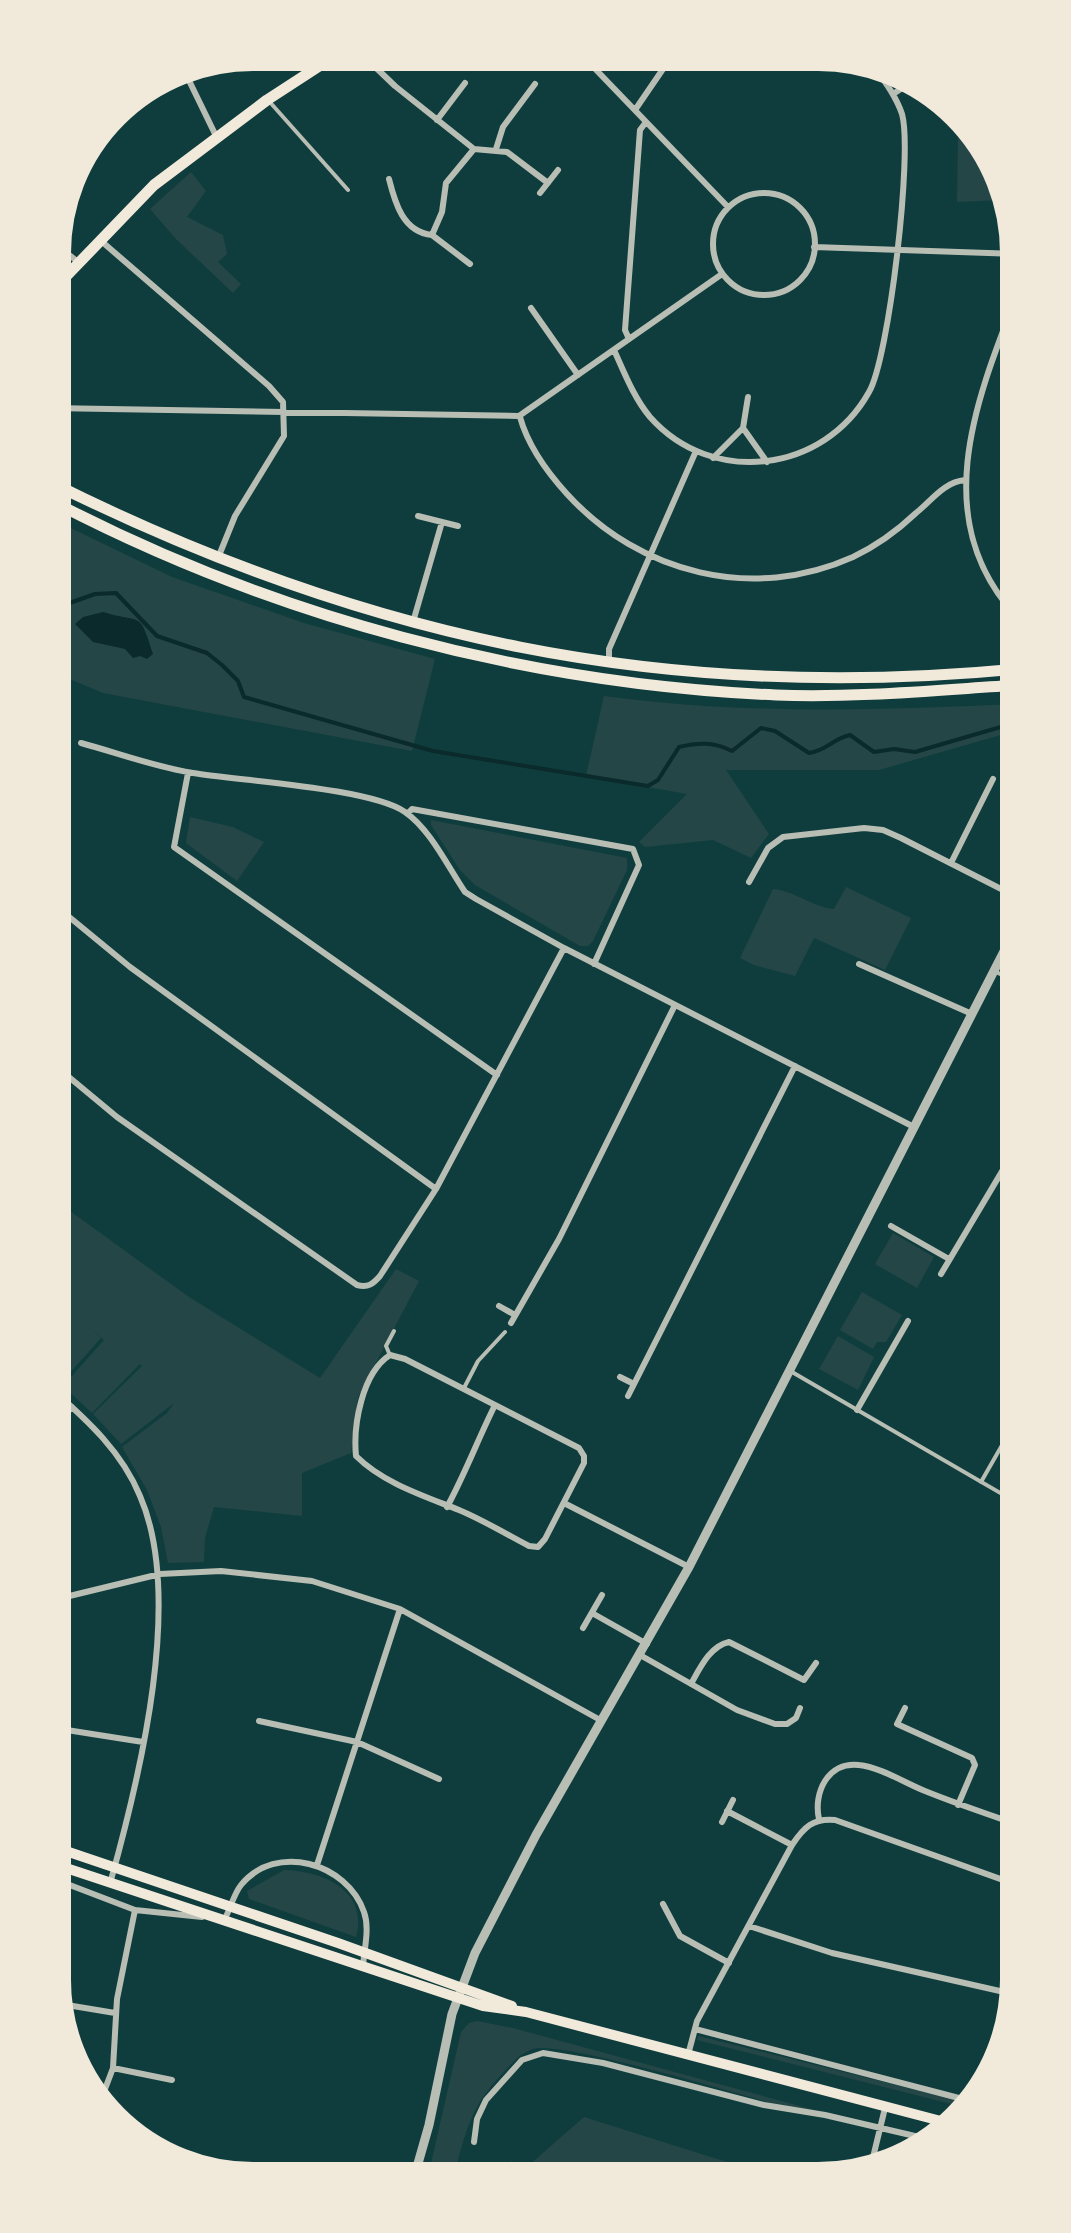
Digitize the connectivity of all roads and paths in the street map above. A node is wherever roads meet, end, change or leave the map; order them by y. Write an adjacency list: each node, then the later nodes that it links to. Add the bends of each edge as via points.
1 (321, 65): 11 (highway)
2 (372, 65): 13 (street)
3 (592, 65): 12 (street)
4 (663, 65): 12 (street)
5 (880, 76): 10 (street)
6 (187, 77): 15 (street)
7 (465, 83): 13 (street)
8 (535, 84): 17 (street, via 503,127)
9 (905, 86): 10 (street)
10 (892, 94): 28 (street, via 905,134)
11 (267, 100): 15 (highway); 21 (lane)
12 (635, 110): 14 (street)
13 (437, 120): 16 (street)
14 (646, 122): 23 (street); 36 (street, via 636,161 624,330)
15 (216, 136): 25 (highway)
16 (474, 149): 17 (street); 24 (street, via 446,184)
17 (496, 149): 20 (street)
18 (558, 170): 20 (street)
19 (389, 179): 24 (street, via 398,214)
20 (548, 183): 22 (street)
21 (348, 190)
22 (540, 193)
23 (728, 207): 26 (street, via 755,194 784,198 807,218); 32 (street, via 713,240)
24 (432, 236): 31 (street)
25 (99, 239): 30 (highway); 41 (street, via 269,386)
26 (814, 246): 28 (street); 32 (street, via 799,280 775,294 746,292)
27 (65, 248): 30 (street)
28 (896, 249): 29 (street); 46 (street, via 885,345 870,392 828,438)
29 (1006, 254)
30 (78, 262): 33 (highway)
31 (470, 264)
32 (722, 274): 36 (street)
33 (65, 277)
34 (530, 308): 38 (street)
35 (1006, 326): 47 (street, via 980,399)
36 (629, 339): 37 (street)
37 (614, 350): 38 (street); 44 (street, via 650,416)
38 (578, 374): 42 (street)
39 (748, 397): 43 (street)
40 (65, 408): 41 (street)
41 (284, 414): 42 (street); 54 (street, via 277,452 235,516)
42 (520, 416): 53 (street, via 539,459 573,501)
43 (744, 428): 45 (street); 46 (street)
44 (696, 451): 45 (street); 53 (street)
45 (714, 458): 46 (street)
46 (768, 462)
47 (965, 480): 53 (street, via 949,483 874,546 825,568 721,577); 56 (street, via 976,555)
48 (65, 490): 54 (highway)
49 (65, 508): 55 (highway)
50 (418, 516): 51 (street)
51 (442, 522): 52 (street); 57 (street)
52 (458, 526)
53 (650, 557): 59 (street)
54 (218, 559): 55 (highway); 57 (highway)
55 (212, 574): 58 (highway)
56 (1006, 604)
57 (412, 623): 58 (highway); 59 (highway)
58 (408, 638): 61 (highway, via 568,672 727,692 826,696)
59 (609, 663): 60 (highway, via 815,680)
60 (1006, 669)
61 (1006, 686)
62 (81, 742): 63 (street)
63 (188, 772): 67 (street, via 352,796); 84 (street, via 174,846)
64 (993, 779): 65 (street)
65 (989, 788): 66 (street); 68 (street)
66 (1000, 794)
67 (408, 814): 75 (street, via 465,892); 76 (street, via 412,809 633,849 640,864)
68 (951, 864): 69 (street, via 883,830 864,828 783,837); 72 (street)
69 (756, 870): 70 (street); 71 (street)
70 (768, 877)
71 (749, 882)
72 (1006, 892)
73 (65, 913): 87 (street, via 157,988)
74 (1006, 947): 78 (street)
75 (564, 948): 76 (street); 84 (street)
76 (594, 964): 80 (street)
77 (859, 964): 81 (street)
78 (994, 971): 79 (lane); 81 (street)
79 (1006, 977)
80 (674, 1005): 82 (street); 91 (street, via 513,1319)
81 (972, 1014): 85 (street)
82 (795, 1066): 85 (street); 100 (street)
83 (65, 1073): 87 (street, via 117,1117 357,1285 374,1284)
84 (497, 1075): 87 (street)
85 (914, 1127): 98 (street)
86 (1006, 1164): 89 (street)
87 (436, 1189)
88 (891, 1226): 89 (street)
89 (949, 1260): 90 (street)
90 (941, 1274)
91 (499, 1306)
92 (908, 1321): 97 (street)
93 (394, 1330): 96 (lane, via 386,1346)
94 (505, 1332): 101 (lane)
95 (878, 1350): 97 (street)
96 (390, 1355): 101 (street); 112 (street, via 365,1388 356,1456)
97 (888, 1356): 106 (street)
98 (789, 1371): 106 (lane); 113 (street)
99 (620, 1378): 100 (street)
100 (634, 1384): 102 (street)
101 (463, 1389): 104 (street)
102 (628, 1396)
103 (65, 1401): 105 (street)
104 (495, 1405): 111 (street, via 584,1456); 112 (street)
105 (72, 1407): 107 (street); 114 (street, via 103,1436 133,1481)
106 (857, 1410): 109 (lane)
107 (65, 1415)
108 (1006, 1438): 109 (lane)
109 (981, 1482): 110 (lane)
110 (1006, 1496)
111 (564, 1503): 112 (street, via 538,1547); 113 (street)
112 (447, 1507)
113 (689, 1566): 120 (street)
114 (160, 1574): 116 (street); 117 (street, via 286,1576); 131 (street)
115 (602, 1595): 118 (street)
116 (65, 1597)
117 (400, 1609): 126 (street); 132 (street)
118 (592, 1613): 119 (street); 120 (street)
119 (583, 1628)
120 (646, 1644): 121 (street)
121 (640, 1655): 123 (street); 126 (street)
122 (816, 1663): 123 (street, via 804,1680 729,1642 720,1644)
123 (691, 1684): 128 (street, via 738,1710)
124 (800, 1708): 128 (street)
125 (904, 1708): 135 (street, via 897,1724 972,1758)
126 (602, 1721): 160 (street, via 536,1835)
127 (259, 1722): 132 (street)
128 (788, 1724): 130 (street)
129 (65, 1730): 131 (street)
130 (790, 1734)
131 (143, 1742): 143 (street)
132 (356, 1742): 133 (street); 142 (street)
133 (438, 1779)
134 (733, 1800): 136 (street)
135 (958, 1805): 137 (street, via 850,1765 824,1781); 138 (street)
136 (727, 1811): 139 (street); 140 (street)
137 (820, 1819): 140 (street); 146 (street)
138 (1006, 1821)
139 (722, 1822)
140 (792, 1845): 156 (street)
141 (65, 1850): 143 (main road)
142 (317, 1864): 149 (street, via 266,1867 240,1886); 157 (street, via 358,1898 368,1931)
143 (114, 1866): 145 (street); 149 (main road)
144 (65, 1867): 145 (main road)
145 (110, 1880): 154 (main road)
146 (1006, 1881)
147 (65, 1883): 150 (street)
148 (663, 1904): 153 (street)
149 (231, 1906): 152 (main road); 154 (street)
150 (135, 1910): 154 (street); 163 (street)
151 (682, 1910): 153 (street)
152 (246, 1912): 155 (street); 157 (main road)
153 (671, 1915): 158 (street, via 680,1936)
154 (226, 1920): 155 (main road)
155 (242, 1925): 159 (main road)
156 (749, 1926): 158 (street); 161 (street, via 832,1953)
157 (364, 1952): 159 (street); 160 (main road)
158 (729, 1963): 164 (street)
159 (362, 1967): 160 (main road)
160 (460, 1992): 165 (main road); 176 (street)
161 (1006, 1992)
162 (67, 2006): 163 (street)
163 (115, 2013): 166 (street)
164 (695, 2029): 165 (street); 169 (street)
165 (688, 2056): 170 (main road)
166 (113, 2068): 167 (street); 168 (street)
167 (172, 2080)
168 (103, 2093)
169 (963, 2099)
170 (885, 2108): 171 (main road); 172 (street)
171 (941, 2121)
172 (880, 2128): 173 (street); 174 (street, via 543,2053 522,2060 486,2100); 175 (street)
173 (920, 2137)
174 (474, 2142)
175 (872, 2160)
176 (417, 2168)

